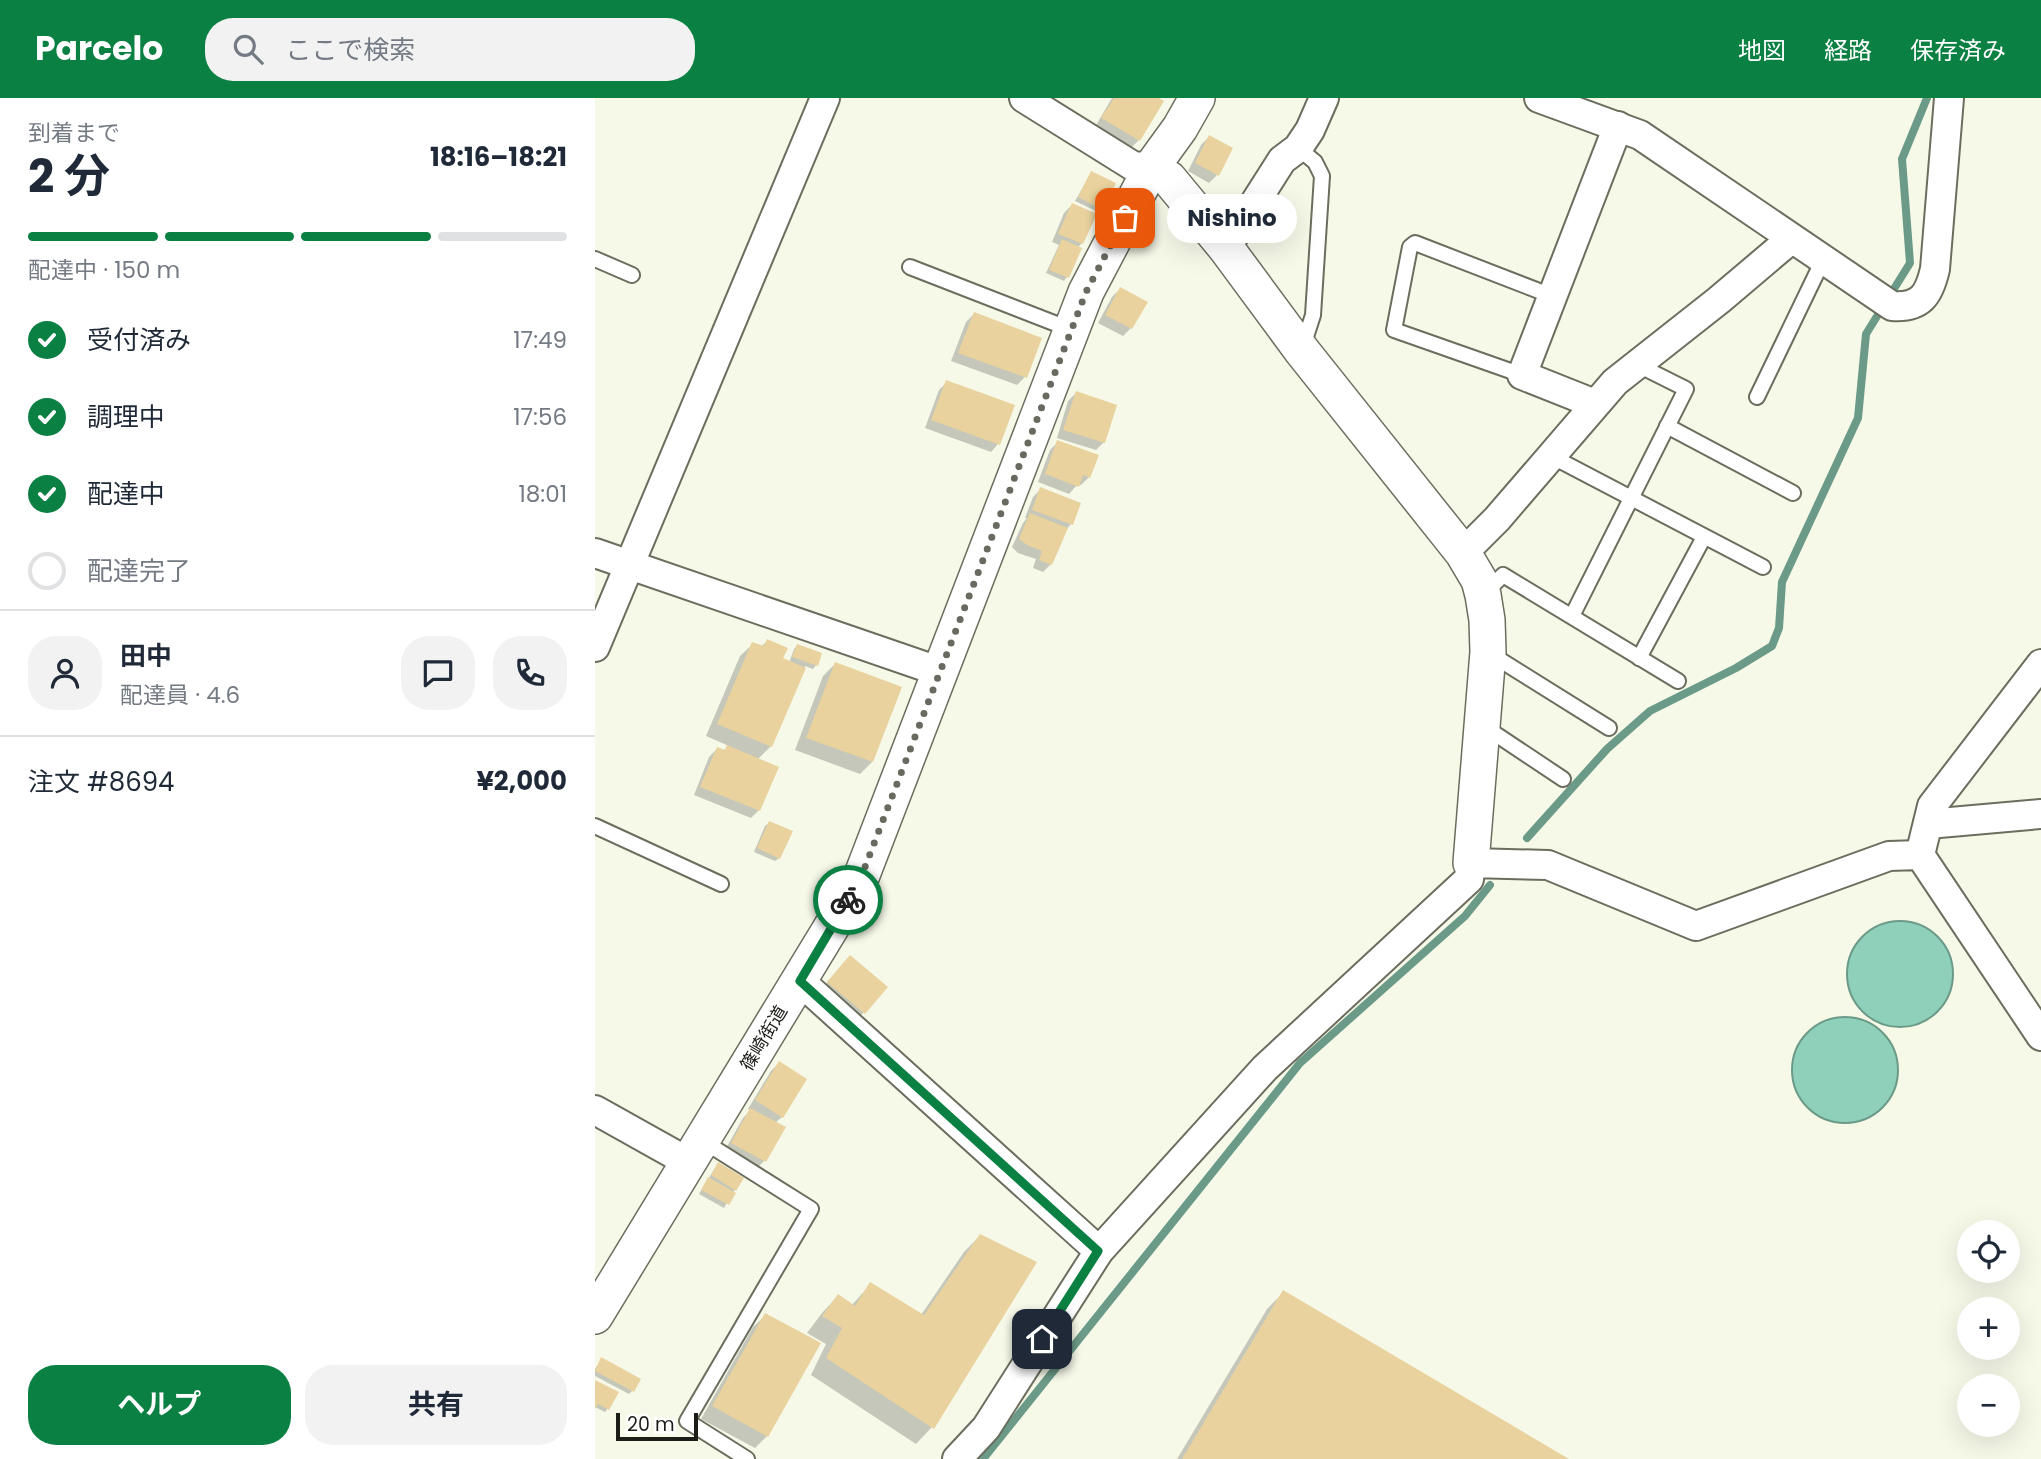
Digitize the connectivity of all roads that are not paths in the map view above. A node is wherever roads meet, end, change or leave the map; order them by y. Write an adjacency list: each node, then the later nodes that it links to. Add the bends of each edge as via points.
1 (825, 98): 30 (street)
2 (1024, 98): 9 (street, via 1133,166)
3 (1197, 98): 9 (street, 篠崎街道)
4 (1324, 98): 8 (street)
5 (1539, 98): 7 (street)
6 (1948, 98): 13 (street, via 1935,269 1921,300 1905,307 1885,301)
7 (1618, 126): 10 (street, via 1640,135); 16 (street)
8 (1298, 148): 11 (street, via 1282,160); 18 (lane, via 1315,162 1322,176 1313,315)
9 (1151, 168): 11 (street, via 1169,179); 17 (street, 篠崎街道, via 1086,292)
10 (1791, 239): 13 (street); 19 (street)
11 (1226, 248): 18 (street)
12 (595, 258): 15 (lane)
13 (1823, 260): 21 (lane)
14 (910, 267): 17 (lane)
15 (632, 275)
16 (1552, 296): 20 (street); 20 (lane, via 1415,243 1411,247 1394,330)
17 (1072, 330): 38 (street, 篠崎街道)
18 (1301, 351): 28 (street)
19 (1636, 364): 22 (street); 23 (lane, via 1686,389)
20 (1522, 375): 22 (street)
21 (1757, 397)
22 (1595, 404): 24 (street)
23 (1667, 426): 25 (lane); 26 (lane)
24 (1551, 456): 26 (lane); 28 (street)
25 (1793, 493)
26 (1631, 499): 27 (lane); 33 (lane)
27 (1703, 537): 31 (lane); 36 (lane)
28 (1463, 552): 32 (street)
29 (595, 553): 30 (street)
30 (630, 566): 34 (street); 38 (street)
31 (1763, 567)
32 (1483, 595): 33 (lane, via 1503,575); 35 (street)
33 (1573, 616): 36 (lane)
34 (595, 647)
35 (1487, 652): 40 (street); 41 (lane)
36 (1639, 657): 39 (lane)
37 (2041, 664): 44 (street, via 1932,806)
38 (941, 672): 49 (street, 篠崎街道, via 860,880)
39 (1678, 681)
40 (1481, 724): 42 (lane); 47 (street)
41 (1609, 728)
42 (1563, 779)
43 (2041, 814): 44 (street)
44 (1928, 824): 46 (street)
45 (595, 826): 48 (lane)
46 (1920, 855): 47 (street, via 1889,856 1696,926 1548,865); 50 (street)
47 (1471, 863): 53 (street, via 1469,879 1265,1068)
48 (721, 884)
49 (800, 981): 52 (street, 篠崎街道); 53 (street)
50 (2041, 1037)
51 (595, 1110): 52 (street)
52 (695, 1151): 54 (street, 篠崎街道); 55 (lane, via 811,1209 687,1421)
53 (1098, 1251): 56 (street, via 986,1428)
54 (595, 1315)
55 (747, 1459)
56 (957, 1459)

